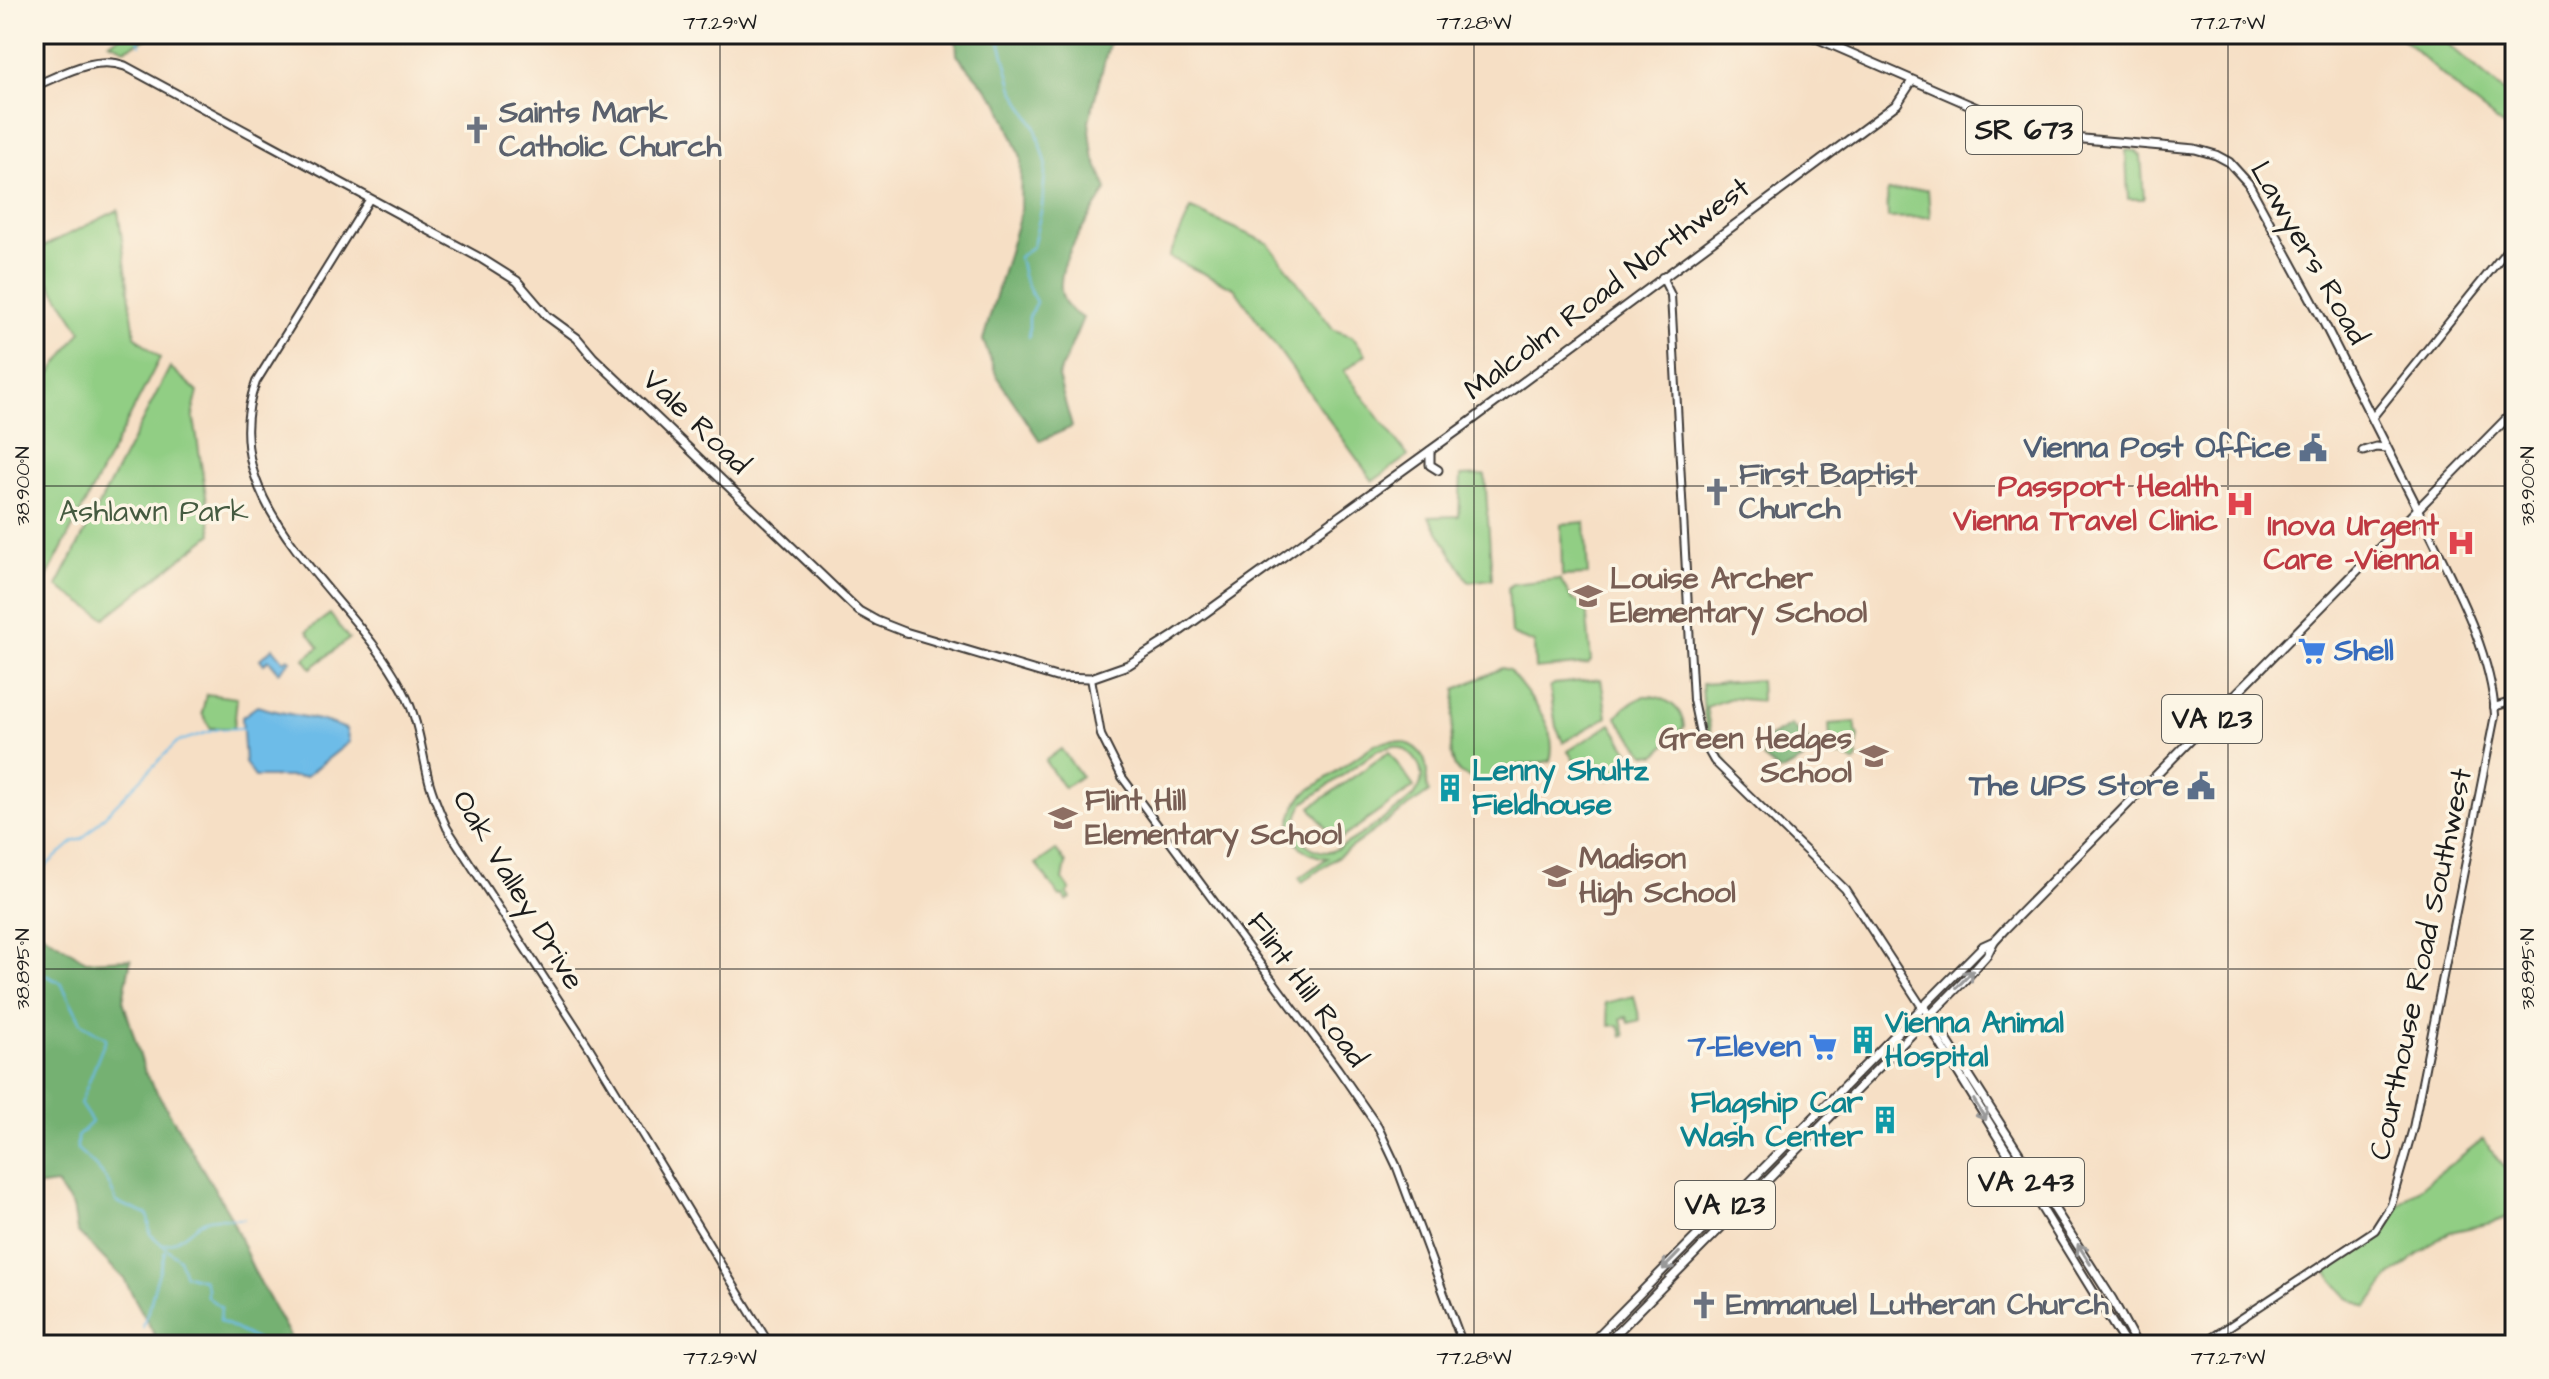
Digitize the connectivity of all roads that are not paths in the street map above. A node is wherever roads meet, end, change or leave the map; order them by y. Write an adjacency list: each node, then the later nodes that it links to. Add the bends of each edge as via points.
1 (1807, 34): 2 (main road, Lawyers Road / SR 673)
2 (1912, 81): 8 (main road, Malcolm Road Northwest, via 1897,104); 10 (main road, Lawyers Road / SR 673, via 2039,135 2195,149 2229,162 2248,183)
3 (34, 86): 4 (main road, Vale Road, via 91,64 117,64)
4 (369, 200): 17 (main road, Vale Road, via 517,281 554,322 577,338 868,616 1044,674); 23 (street, Oak Valley Drive, via 256,382 246,433 257,484 279,524 396,677 451,835 589,1047)
5 (2515, 240): 6 (street)
6 (2505, 252): 7 (street); 10 (street)
7 (2515, 261)
8 (1662, 277): 12 (main road, Malcolm Road Northwest); 21 (street, via 1671,295 1693,700 1701,738 1714,761 1852,897)
9 (2515, 410): 15 (main road, VA 123)
10 (2372, 418): 11 (main road, Lawyers Road / SR 673)
11 (2386, 448): 13 (main road); 15 (main road, Lawyers Road / SR 673)
12 (1430, 451): 14 (main road, via 1430,465); 16 (main road, Malcolm Road Northwest)
13 (2363, 451)
14 (1438, 470)
15 (2418, 509): 19 (street, Courthouse Road Southwest, via 2487,666); 20 (main road, VA 123)
16 (1324, 528): 17 (main road, Vale Road, via 1152,651)
17 (1091, 678): 24 (street, Flint Hill Road, via 1101,735 1122,777 1378,1127)
18 (2515, 697): 19 (street)
19 (2494, 707): 29 (street, Courthouse Road Southwest, via 2415,1115 2391,1205 2367,1236)
20 (1994, 941): 21 (main road, VA 123); 22 (main road, VA 123, one-way to 20, via 1987,955)
21 (1922, 1007): 22 (main road, VA 243); 25 (main road, VA 123, one-way to 25)
22 (1927, 1017): 26 (main road, VA 123); 27 (main road, VA 243, one-way to 27); 28 (main road, VA 243, one-way to 22)
23 (770, 1345)
24 (1463, 1345)
25 (1589, 1345)
26 (1605, 1345)
27 (2126, 1345)
28 (2137, 1345)
29 (2201, 1345)

